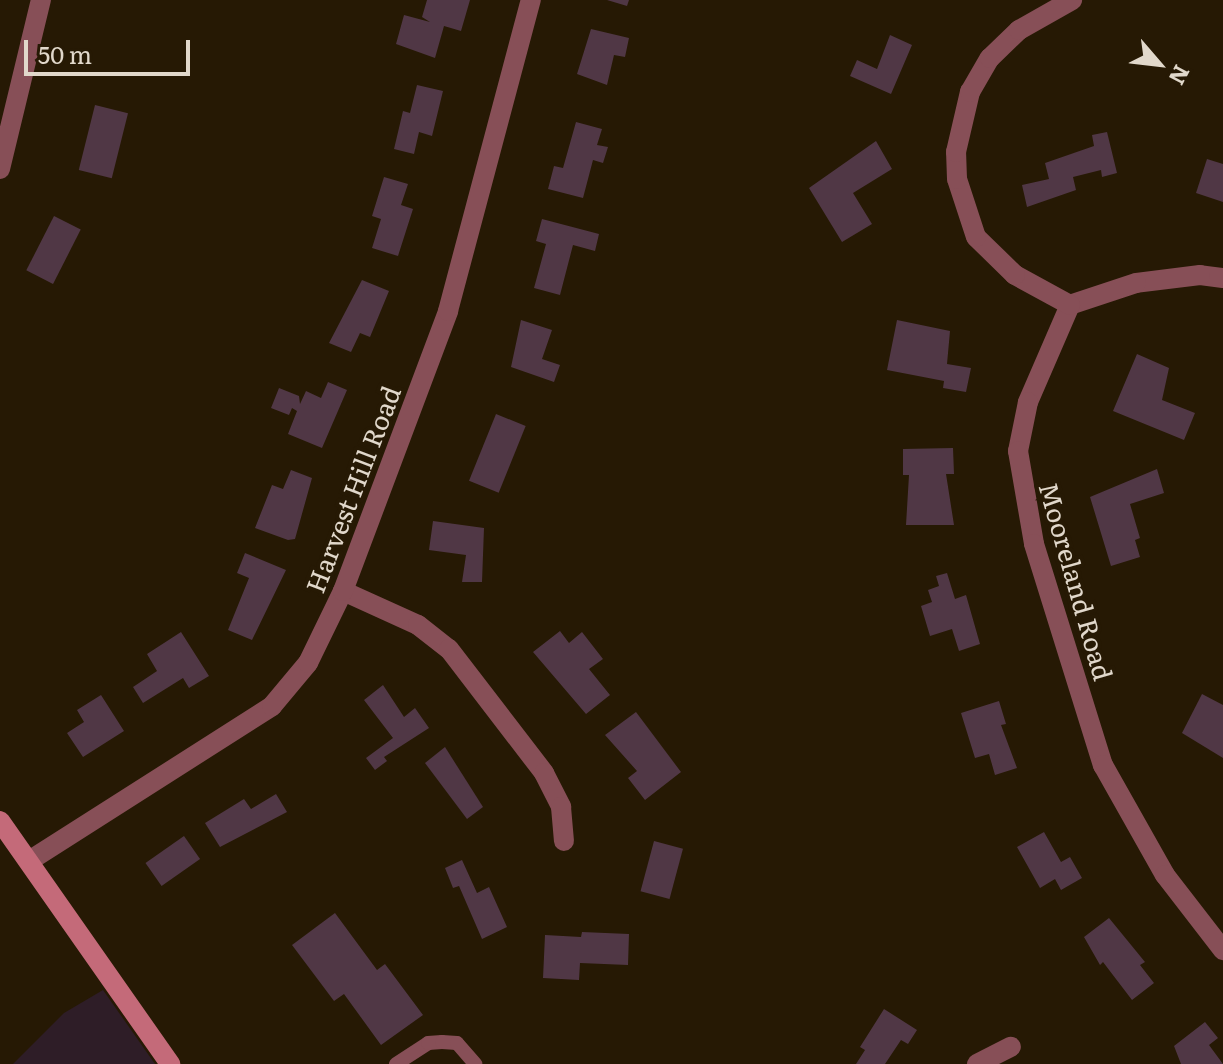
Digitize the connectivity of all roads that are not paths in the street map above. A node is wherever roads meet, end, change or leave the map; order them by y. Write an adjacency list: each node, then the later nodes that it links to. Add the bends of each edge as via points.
1 (41, 0): 4 (street)
2 (531, 0): 7 (street, Harvest Hill Road, via 448,311)
3 (1072, 0): 6 (street, via 1019,30 990,58 970,92 956,152 957,179 976,237 1015,275)
4 (0, 169)
5 (1223, 278): 6 (street, via 1200,275 1136,283)
6 (1070, 305): 11 (street, Mooreland Road, via 1028,402 1018,451 1034,544 1103,765 1165,875)
7 (343, 591): 9 (street, via 418,625 449,649 544,773 561,807); 10 (street, Harvest Hill Road, via 308,663 272,706)
8 (0, 821): 10 (main road)
9 (564, 841)
10 (29, 861): 13 (main road)
11 (1223, 950)
12 (1011, 1047): 16 (street)
13 (170, 1064)
14 (396, 1064): 15 (lane, via 428,1043 442,1042 457,1043)
15 (475, 1064)
16 (977, 1064)

